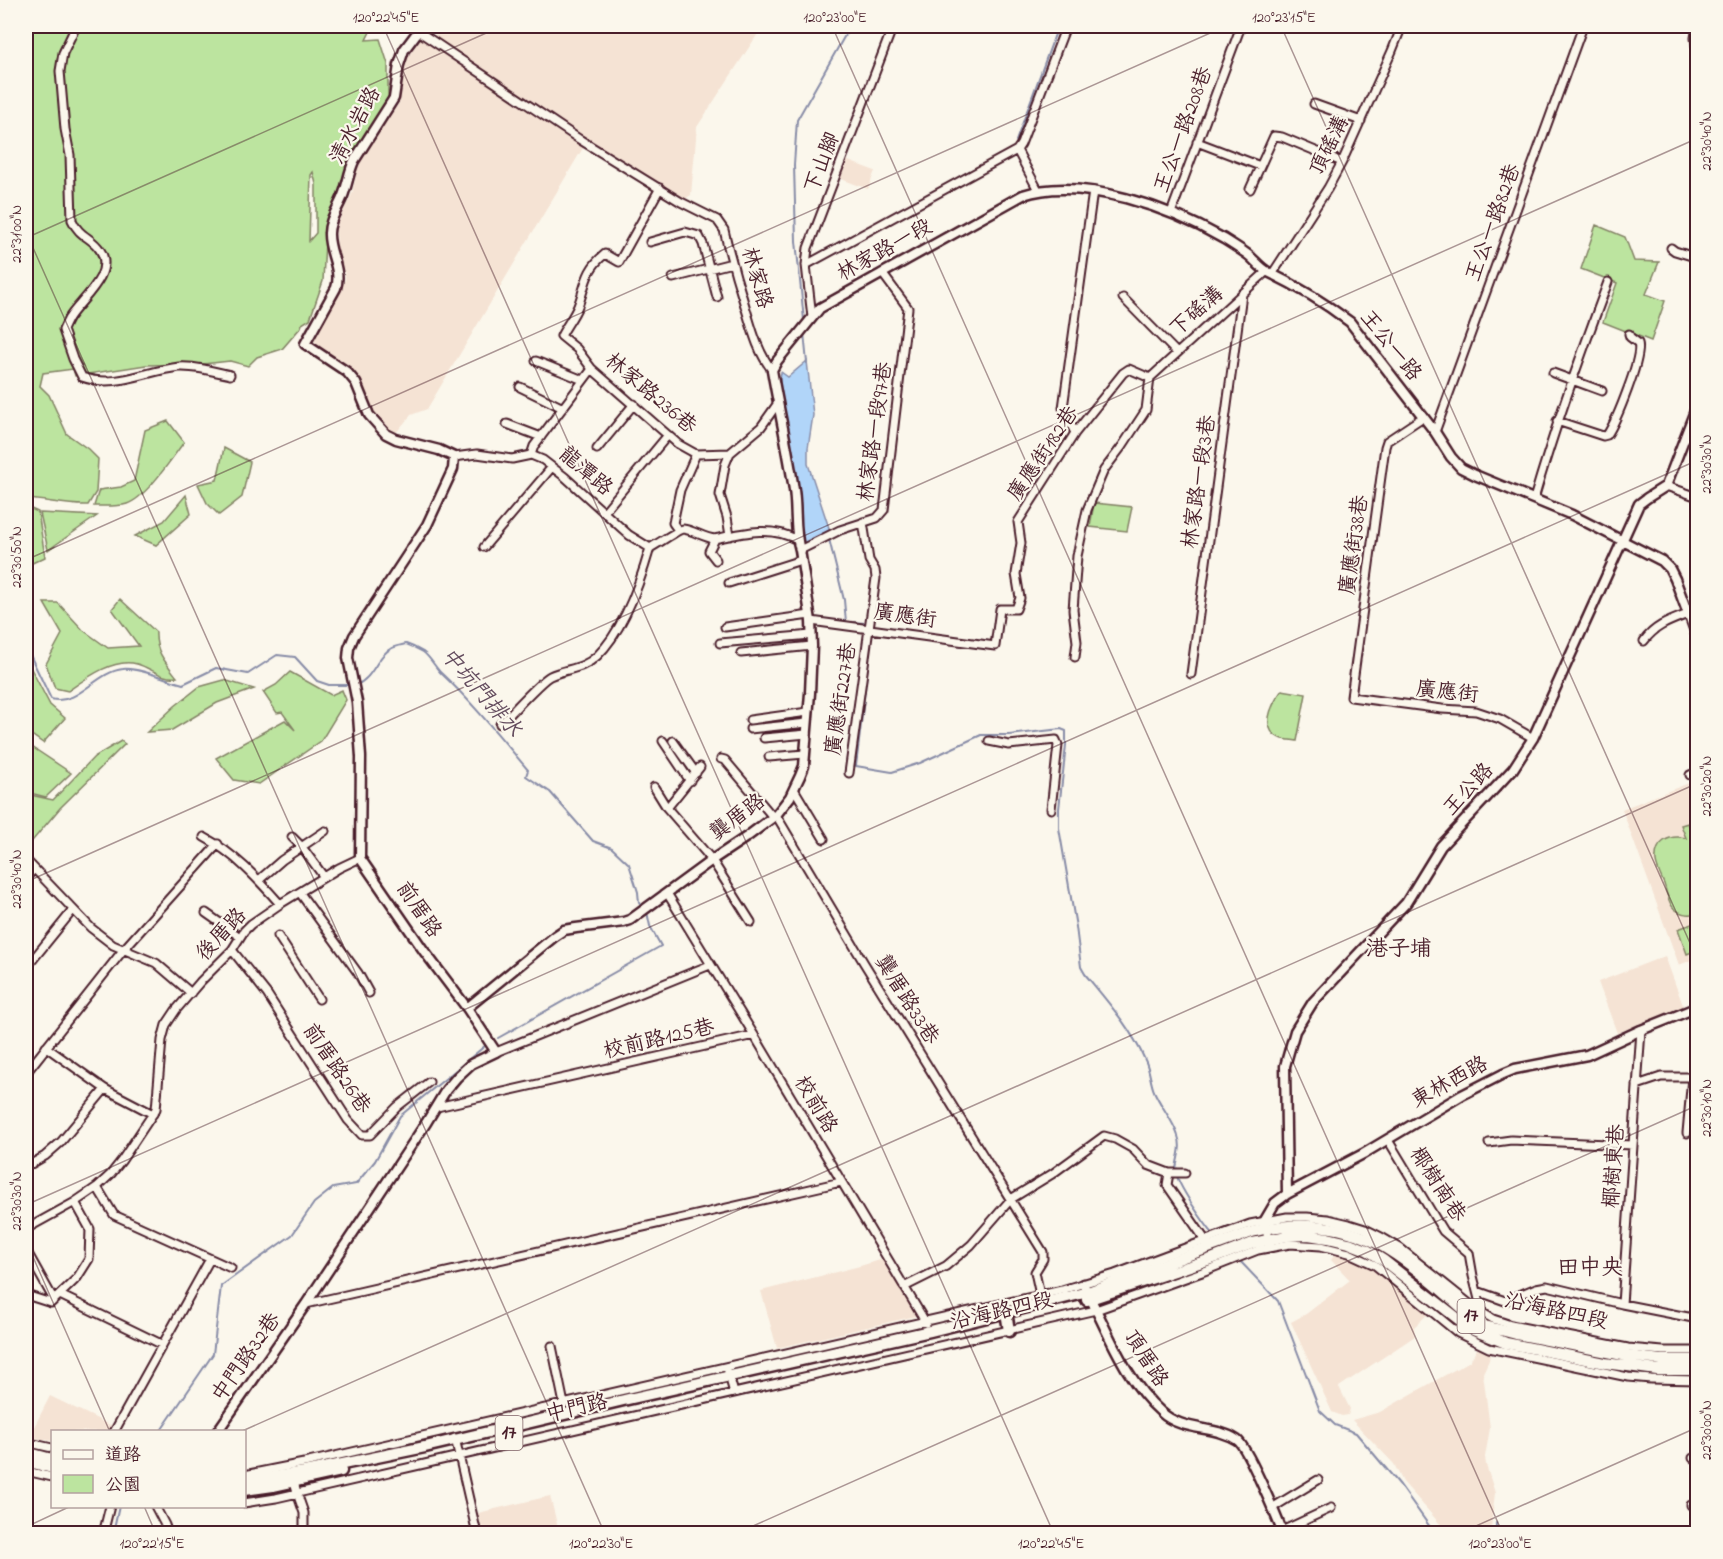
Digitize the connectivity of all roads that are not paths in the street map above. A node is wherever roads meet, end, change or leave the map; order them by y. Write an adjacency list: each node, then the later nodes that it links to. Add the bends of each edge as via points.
1 (76, 26): 42 (street, via 63,53 60,71 70,155 72,220 76,230 100,250 104,265 92,292 63,330 73,359 82,377 94,381 107,382 180,367)
2 (893, 26): 25 (street, 下山腳, via 808,248)
3 (1066, 26): 13 (street)
4 (1241, 26): 12 (street, 王公一路208巷)
5 (1402, 26): 11 (street, 頂磘溝)
6 (1583, 26): 55 (street, 王公一路82巷)
7 (1697, 26): 9 (street)
8 (420, 28): 16 (street, 林家路, via 579,139); 36 (street, 清水岩路, via 404,50 394,98 349,173 329,229 339,279)
9 (1698, 60)
10 (1314, 104): 11 (street)
11 (1361, 121): 14 (street, 頂磘溝)
12 (1197, 142): 15 (street); 20 (street, 王公一路208巷)
13 (1017, 150): 18 (street); 25 (street)
14 (1342, 162): 15 (street, via 1274,136); 27 (street, 頂磘溝)
15 (1260, 166): 17 (street)
16 (660, 188): 24 (street, 林家路, via 721,224); 39 (street, 林家路236巷, via 619,262 605,255 586,277 578,308 561,336)
17 (1250, 189)
18 (1038, 190): 19 (street, 王公一路); 28 (street, 林家路一段)
19 (1093, 191): 20 (street, 王公一路); 56 (street, via 1063,408)
20 (1171, 213): 27 (street, 王公一路, via 1224,239)
21 (650, 242): 26 (street, via 685,232 695,234 703,244)
22 (1671, 248): 23 (street)
23 (1698, 258)
24 (732, 263): 26 (street); 40 (street, 林家路, via 755,339)
25 (806, 265): 34 (street, 下山腳)
26 (709, 269): 29 (street); 32 (street)
27 (1270, 272): 31 (street, 下磘溝); 52 (street, 王公一路, via 1350,322)
28 (882, 273): 34 (street, 林家路一段, via 820,308); 69 (street, 林家路一段97巷, via 908,308 884,510 877,519)
29 (673, 279)
30 (1608, 282): 44 (street)
31 (1242, 294): 37 (street, 下磘溝); 93 (street, 林家路一段3巷)
32 (717, 297)
33 (1123, 298): 37 (street)
34 (812, 317): 40 (street, 林家路一段)
35 (1629, 334): 53 (street, via 1640,348 1607,435)
36 (305, 344): 63 (street, 龍潭路, via 347,372 356,383 369,415 386,434)
37 (1177, 353): 43 (street, 下磘溝)
38 (536, 361): 45 (street)
39 (592, 369): 45 (street); 50 (street, 林家路236巷)
40 (772, 370): 48 (street, 林家路)
41 (1553, 373): 44 (street)
42 (230, 375)
43 (1150, 378): 56 (street, 廣應街182巷, via 1129,369 1123,373); 92 (street, via 1146,410 1104,470 1087,510 1077,556)
44 (1571, 379): 47 (street); 53 (street)
45 (583, 380): 51 (street)
46 (520, 387): 51 (street)
47 (1602, 391)
48 (778, 403): 60 (street, via 761,427); 73 (street, 林家路, via 795,498)
49 (1698, 403): 65 (street)
50 (634, 404): 57 (street, 林家路236巷); 59 (street)
51 (563, 408): 58 (street)
52 (1423, 417): 55 (street, 王公一路); 95 (street, 廣應街38巷, via 1387,441 1385,447)
53 (1557, 421): 67 (street)
54 (507, 424): 58 (street)
55 (1435, 432): 67 (street, 王公一路, via 1450,457 1467,472)
56 (1075, 433): 90 (street, 廣應街182巷, via 1018,522 1021,543 1016,574 1020,598 1016,609 1000,609)
57 (669, 435): 61 (street, 林家路236巷); 68 (street)
58 (541, 436): 62 (street)
59 (597, 450)
60 (730, 453): 61 (street, 林家路236巷); 71 (street, via 720,495)
61 (696, 454): 70 (street, via 675,506 673,523)
62 (531, 455): 63 (street, 龍潭路, via 512,459 477,454); 64 (street, 龍潭路)
63 (454, 458): 125 (street, via 453,469 427,525 349,648 361,757)
64 (552, 467): 68 (street, 龍潭路); 75 (street)
65 (1666, 486): 66 (street); 74 (street, 王公路, via 1639,504)
66 (1698, 497)
67 (1534, 499): 74 (street, 王公一路)
68 (604, 512): 76 (street, 龍潭路, via 631,537)
69 (863, 522): 77 (street, 林家路一段97巷, via 829,536); 84 (street, 廣應街227巷, via 876,578 869,620)
70 (678, 530): 72 (street); 76 (street)
71 (730, 536): 72 (street); 73 (street, via 767,531)
72 (715, 539): 78 (street, via 710,551)
73 (797, 540): 77 (street, 林家路)
74 (1624, 541): 81 (street, 王公一路, via 1670,569); 103 (street, 王公路)
75 (484, 548)
76 (650, 548): 99 (street, via 641,579 610,641 583,666 549,676)
77 (801, 555): 79 (street, 林家路一段97巷); 82 (street, 林家路)
78 (716, 560)
79 (729, 583)
80 (1698, 611): 81 (street)
81 (1688, 614): 86 (street, via 1661,624); 87 (street)
82 (810, 618): 83 (street, 廣應街); 84 (street, 廣應街); 85 (street, 林家路)
83 (725, 627)
84 (872, 630): 90 (street, 廣應街); 111 (street, 廣應街227巷)
85 (812, 635): 88 (street); 89 (street, 林家路)
86 (1644, 640)
87 (1698, 642)
88 (720, 643)
89 (812, 646): 91 (street); 94 (street, 林家路)
90 (995, 646)
91 (741, 653)
92 (1075, 657)
93 (1191, 674)
94 (810, 693): 96 (street, 龔厝路)
95 (1351, 697): 103 (street, 廣應街, via 1476,711 1500,719)
96 (808, 712): 97 (street); 98 (street, 龔厝路)
97 (750, 720)
98 (807, 723): 100 (street); 101 (street, 龔厝路)
99 (500, 724)
100 (750, 729)
101 (807, 734): 102 (street); 107 (street, 龔厝路)
102 (764, 738)
103 (1533, 738): 168 (street, 王公路, via 1514,769 1442,846 1406,903 1313,1002 1295,1031 1285,1066)
104 (663, 741): 113 (street)
105 (673, 741): 113 (street, via 698,770)
106 (989, 741): 117 (street, via 1009,745 1056,740)
107 (805, 754): 108 (street); 115 (street, 龔厝路)
108 (769, 757)
109 (721, 759): 118 (street, 龔厝路33巷)
110 (1698, 772): 112 (street)
111 (849, 773)
112 (1690, 775)
113 (690, 781): 116 (street)
114 (654, 787): 116 (street)
115 (794, 789): 118 (street, 龔厝路); 122 (street)
116 (668, 808): 127 (street)
117 (1051, 809)
118 (775, 816): 127 (street, 龔厝路); 169 (street, 龔厝路33巷)
119 (325, 831): 124 (street)
120 (204, 837): 123 (street)
121 (292, 837): 124 (street)
122 (824, 838)
123 (218, 844): 131 (street); 140 (street)
124 (302, 846): 129 (street); 131 (street)
125 (360, 858): 129 (street, 後厝路); 148 (street, 前厝路)
126 (26, 860): 128 (street)
127 (712, 860): 133 (street, 龔厝路); 137 (street)
128 (34, 869): 130 (street); 135 (street)
129 (324, 877): 132 (street, 後厝路)
130 (26, 878)
131 (259, 880): 134 (street)
132 (300, 893): 134 (street, 後厝路); 145 (street)
133 (667, 893): 142 (street, 校前路); 148 (street, 龔厝路, via 630,920 560,933)
134 (280, 904): 139 (street, 後厝路, via 251,924)
135 (73, 910): 140 (street, via 113,945); 143 (street)
136 (206, 913): 139 (street)
137 (751, 922)
138 (278, 936): 146 (street)
139 (240, 937): 141 (street, 後厝路)
140 (124, 949): 144 (street, via 156,963); 151 (street)
141 (232, 950): 144 (street, 後厝路); 154 (street, 前厝路26巷, via 267,994 348,1120 362,1135 370,1135)
142 (710, 965): 150 (street, 校前路); 152 (street)
143 (26, 968)
144 (191, 993): 158 (street, 後厝路, via 166,1025)
145 (369, 993)
146 (319, 999)
147 (1698, 1007): 149 (street, 東林西路)
148 (467, 1008): 152 (street, 前厝路)
149 (1641, 1030): 155 (street, 椰樹東巷); 160 (street, 東林西路, via 1587,1054 1503,1074)
150 (754, 1035): 157 (street, 校前路125巷); 166 (street, 校前路)
151 (46, 1047): 153 (street); 156 (street)
152 (496, 1053): 157 (street, via 471,1064 446,1090)
153 (26, 1073)
154 (429, 1082)
155 (1637, 1085): 159 (street, via 1661,1077 1692,1077); 162 (street, 椰樹東巷)
156 (105, 1089): 158 (street); 163 (street, via 61,1143)
157 (437, 1107): 184 (street)
158 (153, 1114): 167 (street, via 122,1160)
159 (1688, 1133)
160 (1388, 1140): 168 (street, 東林西路); 178 (street, 椰樹南巷, via 1443,1231 1469,1253)
161 (1488, 1143): 162 (street, via 1510,1140)
162 (1633, 1145): 185 (street, 椰樹東巷)
163 (26, 1167)
164 (1169, 1173): 165 (street); 169 (street, via 1148,1165 1133,1149 1104,1136); 174 (street, via 1167,1185)
165 (1183, 1173)
166 (841, 1182): 177 (street, 校前路); 184 (street)
167 (97, 1187): 170 (street); 175 (street, via 114,1215)
168 (1287, 1194): 172 (street, 東林西路, via 1275,1203)
169 (1011, 1199): 177 (street, via 971,1245 946,1266); 182 (street, 龔厝路33巷, via 1043,1252 1035,1272)
170 (75, 1202): 171 (street); 183 (street, via 90,1229 89,1259 77,1278)
171 (26, 1229)
172 (1268, 1234): 174 (main road, 17); 174 (street, 沿海路四段); 180 (main road, 沿海路四段 / 17, via 1328,1238 1367,1250); 187 (street, 沿海路四段, via 1287,1217 1328,1219 1365,1229 1400,1248); 192 (main road, 沿海路四段 / 17, via 1285,1226 1331,1228 1358,1235 1399,1256)
173 (26, 1250): 183 (street)
174 (1222, 1250): 179 (main road, 沿海路四段 / 17); 186 (street, 沿海路四段)
175 (210, 1259): 176 (street); 193 (street)
176 (231, 1268)
177 (904, 1287): 190 (street, 校前路)
178 (1477, 1291): 185 (street, via 1505,1301 1548,1286); 187 (street, 椰樹南巷)
179 (1087, 1292): 182 (street, 沿海路四段); 186 (street, 頂厝路); 188 (main road, 沿海路四段 / 17); 190 (main road, 沿海路四段 / 17)
180 (1417, 1292): 192 (main road, 沿海路四段 / 17, via 1471,1329); 195 (street, 沿海路四段, via 1458,1333)
181 (26, 1295): 183 (street, via 51,1303)
182 (1040, 1295): 190 (street, 沿海路四段)
183 (57, 1297): 193 (street)
184 (306, 1304): 206 (street, 中門路32巷)
185 (1622, 1304): 189 (street)
186 (1096, 1310): 191 (street, 沿海路四段); 225 (street, 頂厝路, via 1140,1390 1172,1420 1239,1441)
187 (1483, 1313): 192 (street, 椰樹南巷); 196 (street, 沿海路四段, via 1511,1325 1628,1348)
188 (1007, 1318): 190 (main road, 沿海路四段 / 17); 191 (main road)
189 (1698, 1319)
190 (929, 1329): 198 (main road, 沿海路四段 / 17); 198 (street, 沿海路四段)
191 (1009, 1330): 202 (street, 沿海路四段)
192 (1486, 1331): 195 (street, 椰樹南巷); 197 (main road, 沿海路四段 / 17, via 1628,1356); 199 (main road, 沿海路四段 / 17, via 1506,1343 1627,1367)
193 (161, 1344): 205 (street)
194 (552, 1347): 203 (street)
195 (1490, 1348): 201 (street, 沿海路四段, via 1628,1377)
196 (1698, 1351)
197 (1698, 1360)
198 (772, 1366): 200 (main road, 中門路 / 17); 200 (street, 中門路)
199 (1698, 1370)
200 (730, 1380): 202 (street, 中門路); 203 (street, 中門路); 204 (main road, 中門路 / 17)
201 (1698, 1380)
202 (777, 1384)
203 (564, 1404): 204 (street, 中門路)
204 (536, 1424): 208 (main road, 中門路 / 17); 208 (street, 中門路)
205 (115, 1430)
206 (218, 1430)
207 (26, 1442): 209 (street)
208 (456, 1442): 215 (main road, 中門路 / 17); 215 (street, 中門路); 221 (street, 中門路); 231 (street)
209 (51, 1448)
210 (26, 1452): 211 (main road)
211 (51, 1459)
212 (26, 1461): 213 (main road)
213 (51, 1467)
214 (26, 1471): 217 (street)
215 (292, 1474): 216 (street, 中門路); 219 (main road, 中門路 / 17); 220 (main road, 中門路 / 17); 221 (street)
216 (246, 1475)
217 (51, 1477)
218 (1318, 1480): 225 (street)
219 (246, 1482)
220 (246, 1489)
221 (297, 1493): 222 (street, 中門路); 230 (street, via 304,1513)
222 (246, 1503)
223 (109, 1508): 228 (street)
224 (156, 1508): 229 (street)
225 (1272, 1508): 227 (street, 頂厝路)
226 (1331, 1508): 227 (street)
227 (1283, 1532)
228 (103, 1533)
229 (168, 1533)
230 (304, 1533)
231 (477, 1533)

